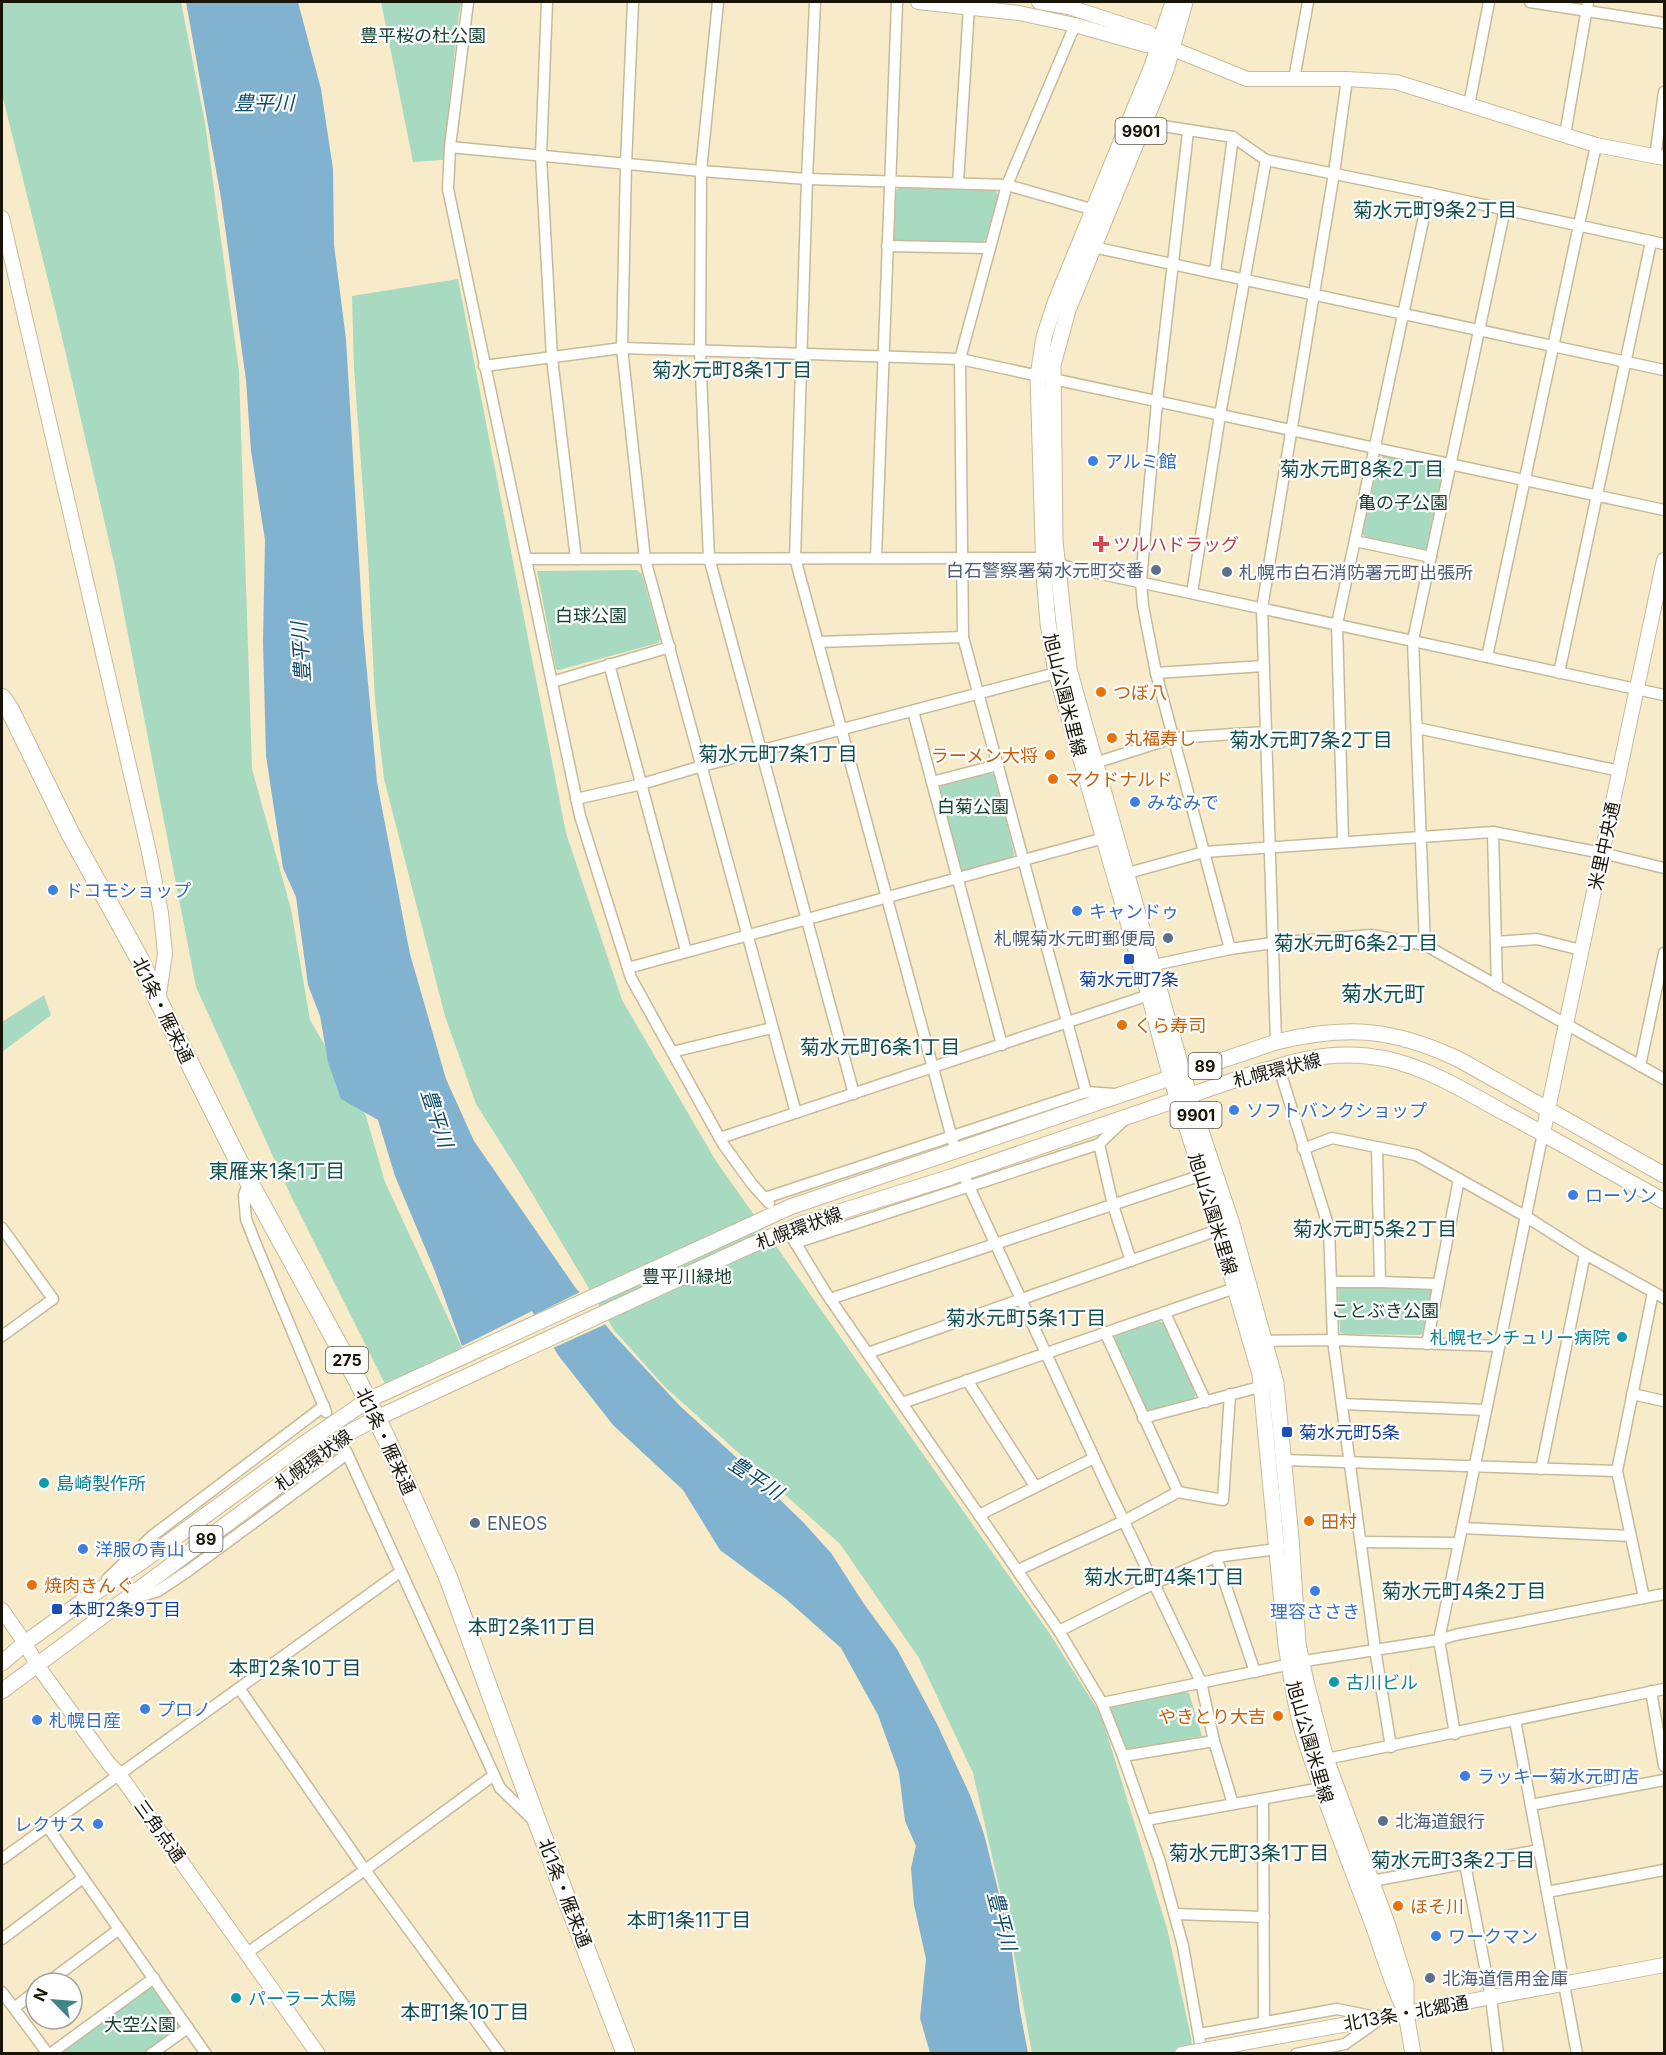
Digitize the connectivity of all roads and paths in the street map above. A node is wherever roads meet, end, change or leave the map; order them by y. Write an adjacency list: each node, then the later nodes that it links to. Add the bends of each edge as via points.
1 (468, 2): 30 (street)
2 (547, 2): 31 (street)
3 (633, 2): 34 (street)
4 (718, 2): 35 (street)
5 (815, 2): 37 (street)
6 (897, 2): 38 (street)
7 (918, 2): 15 (street)
8 (1045, 2): 17 (street); 20 (street, via 1149,33)
9 (1173, 2): 20 (main road, 旭山公園米里線 / 9901)
10 (1185, 2): 20 (main road, 旭山公園米里線 / 9901)
11 (1308, 2): 22 (street)
12 (1488, 2): 24 (street)
13 (1530, 2): 14 (street)
14 (1587, 6): 18 (street); 27 (street)
15 (969, 7): 16 (street); 39 (street)
16 (1021, 7): 17 (street)
17 (1042, 17): 19 (street)
18 (1665, 23)
19 (1076, 25): 20 (street, via 1146,45); 40 (street)
20 (1166, 46): 22 (street, via 1247,79); 25 (main road, 旭山公園米里線 / 9901, via 1166,70); 43 (main road, 旭山公園米里線 / 9901)
21 (1347, 79): 22 (street); 24 (street, via 1396,82); 36 (street)
22 (1294, 80)
23 (1665, 92): 32 (street)
24 (1469, 105): 27 (street)
25 (1144, 123): 26 (street); 43 (main road, 旭山公園米里線 / 9901)
26 (1188, 132): 28 (street); 51 (street)
27 (1565, 135): 29 (street)
28 (1233, 137): 33 (street); 52 (street)
29 (1596, 145): 32 (street); 45 (street)
30 (450, 147): 31 (street); 65 (street, via 448,189)
31 (541, 156): 34 (street); 62 (street)
32 (1660, 157)
33 (1266, 160): 36 (street); 53 (street)
34 (626, 164): 35 (street); 58 (street)
35 (701, 171): 37 (street); 59 (street)
36 (1334, 173): 41 (street); 54 (street)
37 (807, 179): 38 (street); 60 (street)
38 (890, 181): 39 (street); 48 (street)
39 (958, 183): 40 (street)
40 (1007, 185): 43 (street); 50 (street)
41 (1429, 193): 42 (street); 55 (street)
42 (1505, 209): 45 (street); 56 (street)
43 (1100, 212): 49 (main road, 旭山公園米里線 / 9901); 67 (main road, 旭山公園米里線 / 9901, via 1050,318 1044,337)
44 (2, 218): 144 (street, via 149,852 165,954)
45 (1579, 226): 46 (street); 57 (street)
46 (1651, 242): 47 (street); 64 (street)
47 (1665, 244)
48 (887, 246): 50 (street); 61 (street)
49 (1093, 247): 51 (street); 67 (main road, 旭山公園米里線 / 9901)
50 (990, 248): 63 (street)
51 (1174, 263): 52 (street); 68 (street)
52 (1215, 272): 53 (street)
53 (1246, 279): 54 (street); 69 (street)
54 (1313, 294): 55 (street); 70 (street)
55 (1403, 313): 56 (street); 71 (street)
56 (1478, 329): 57 (street); 72 (street)
57 (1552, 346): 64 (street); 73 (street)
58 (622, 348): 59 (street); 62 (street); 84 (street)
59 (700, 351): 60 (street); 79 (street)
60 (801, 354): 61 (street); 80 (street)
61 (883, 357): 63 (street); 77 (street)
62 (552, 358): 65 (street); 83 (street)
63 (960, 359): 67 (street); 81 (street)
64 (1624, 362): 66 (street); 74 (street)
65 (484, 366): 82 (street)
66 (1665, 370)
67 (1045, 378): 68 (street); 86 (main road, 旭山公園米里線 / 9901)
68 (1157, 402): 69 (street); 87 (street)
69 (1220, 415): 70 (street); 88 (street)
70 (1290, 430): 71 (street); 89 (street)
71 (1375, 448): 72 (street); 76 (street)
72 (1451, 464): 73 (street); 78 (street)
73 (1523, 480): 74 (street); 95 (street)
74 (1597, 495): 75 (street); 100 (street)
75 (1665, 510)
76 (1355, 541): 78 (street); 90 (street)
77 (876, 557): 80 (street); 81 (street)
78 (1431, 557): 92 (street)
79 (709, 558): 80 (street); 84 (street); 111 (street)
80 (795, 558): 93 (street)
81 (963, 558): 86 (street, via 1035,558); 91 (street)
82 (526, 559): 83 (street); 101 (street)
83 (576, 559): 84 (street)
84 (645, 559): 94 (street)
85 (1665, 560): 102 (street, 米里中央通)
86 (1050, 562): 87 (street); 98 (main road, 旭山公園米里線 / 9901, via 1048,623); 112 (main road, 旭山公園米里線 / 9901, via 1069,669)
87 (1141, 581): 88 (street); 99 (street)
88 (1192, 593): 89 (street)
89 (1262, 608): 90 (street); 97 (street)
90 (1337, 624): 92 (street); 122 (street)
91 (963, 637): 93 (street); 103 (street)
92 (1413, 640): 95 (street); 107 (street)
93 (818, 642): 108 (street)
94 (670, 648): 96 (street); 114 (street)
95 (1486, 657): 100 (street)
96 (609, 664): 101 (street); 117 (street)
97 (1263, 666): 99 (street); 109 (street)
98 (1056, 673): 103 (street); 120 (main road, 旭山公園米里線 / 9901)
99 (1156, 673): 110 (street)
100 (1559, 673): 102 (street)
101 (552, 682): 118 (street)
102 (1637, 690): 104 (street); 115 (street, 米里中央通)
103 (978, 694): 106 (street); 113 (street)
104 (1665, 695)
105 (2, 698): 144 (highway, 北1条・雁来通 / 275)
106 (913, 711): 108 (street); 116 (street)
107 (1417, 728): 115 (street); 121 (street)
108 (841, 730): 111 (street); 130 (street)
109 (1266, 732): 110 (street); 123 (street)
110 (1173, 738): 112 (street); 124 (street)
111 (760, 751): 114 (street); 131 (street)
112 (1095, 763): 120 (main road, 旭山公園米里線 / 9901)
113 (998, 765): 116 (street); 126 (street)
114 (702, 766): 117 (street); 132 (street)
115 (1620, 771): 125 (street, 米里中央通)
116 (932, 782): 129 (street)
117 (642, 784): 118 (street); 138 (street)
118 (576, 799): 141 (street)
119 (1493, 832): 121 (street); 125 (street); 133 (street)
120 (1110, 836): 126 (street); 128 (main road, 旭山公園米里線 / 9901); 143 (main road, 旭山公園米里線 / 9901)
121 (1420, 836): 122 (street); 135 (street)
122 (1343, 841): 123 (street)
123 (1270, 846): 124 (street); 134 (street)
124 (1204, 852): 128 (street); 136 (street)
125 (1602, 853): 127 (street); 137 (street, 米里中央通)
126 (1023, 861): 129 (street); 145 (street)
127 (1665, 868)
128 (1128, 873): 140 (main road, 旭山公園米里線 / 9901)
129 (957, 878): 130 (street); 149 (street)
130 (886, 898): 131 (street); 152 (street)
131 (807, 919): 132 (street); 157 (street)
132 (747, 935): 138 (street); 147 (street)
133 (1496, 942): 137 (street, via 1537,939); 142 (street)
134 (1273, 943): 135 (street, via 1371,935); 136 (street); 148 (street)
135 (1425, 945): 142 (street)
136 (1230, 949): 140 (street)
137 (1581, 950): 146 (street, 米里中央通)
138 (686, 951): 141 (street)
139 (1665, 953): 151 (street)
140 (1154, 965): 154 (main road, 旭山公園米里線 / 9901)
141 (628, 968): 150 (street)
142 (1497, 986): 146 (street)
143 (1149, 994): 145 (street); 154 (main road, 旭山公園米里線 / 9901)
144 (158, 1000): 172 (highway, 北1条・雁来通 / 275)
145 (1067, 1023): 149 (street); 156 (street)
146 (1566, 1023): 151 (street); 160 (street, 米里中央通)
147 (771, 1028): 150 (street); 161 (street)
148 (1276, 1042): 154 (main road, 札幌環状線 / 89); 160 (main road, 札幌環状線 / 89, via 1336,1031 1396,1036 1460,1060)
149 (1002, 1045): 152 (street)
150 (672, 1052): 164 (street)
151 (1640, 1066): 155 (street)
152 (932, 1068): 157 (street); 165 (street)
153 (1279, 1068): 159 (main road, 札幌環状線 / 89); 163 (main road, 札幌環状線 / 89, via 1306,1059 1348,1055 1407,1064); 168 (street)
154 (1177, 1076): 158 (main road, 札幌環状線 / 89); 159 (main road, 旭山公園米里線 / 9901)
155 (1665, 1079)
156 (1086, 1092): 158 (street); 165 (street)
157 (854, 1094): 161 (street)
158 (1124, 1095): 203 (main road, 札幌環状線 / 89, via 790,1207)
159 (1183, 1097): 162 (main road, 札幌環状線 / 89); 169 (main road, 旭山公園米里線 / 9901); 194 (main road, 旭山公園米里線 / 9901, via 1231,1221)
160 (1547, 1110): 163 (street, 米里中央通); 170 (main road, 札幌環状線 / 89)
161 (796, 1113): 164 (street)
162 (1125, 1118): 166 (street); 209 (main road, 札幌環状線 / 89, via 801,1224)
163 (1543, 1132): 174 (main road, 札幌環状線 / 89); 176 (street)
164 (720, 1138): 165 (street, via 767,1200)
165 (952, 1139)
166 (1099, 1144): 173 (street); 175 (street)
167 (1377, 1147): 168 (street, via 1332,1138); 171 (street, via 1416,1155); 183 (street)
168 (1303, 1149): 182 (street, via 1329,1228)
169 (1202, 1175): 175 (street); 178 (main road, 旭山公園米里線 / 9901)
170 (1665, 1175)
171 (1459, 1179): 176 (street); 184 (street)
172 (249, 1182): 203 (highway, 北1条・雁来通 / 275); 231 (street, via 244,1195 246,1219 325,1409 152,1536)
173 (967, 1183): 179 (street); 188 (street, via 794,1241)
174 (1665, 1201)
175 (1113, 1205): 179 (street); 181 (street)
176 (1525, 1216): 180 (street); 196 (street)
177 (2, 1228): 192 (street, via 52,1299)
178 (1218, 1230): 181 (street); 185 (main road, 旭山公園米里線 / 9901)
179 (995, 1245): 188 (street); 189 (street)
180 (1585, 1254): 186 (street); 215 (street)
181 (1131, 1261): 189 (street)
182 (1331, 1282): 183 (street); 193 (street)
183 (1380, 1282): 184 (street)
184 (1438, 1284): 195 (street)
185 (1236, 1288): 190 (street); 194 (main road, 旭山公園米里線 / 9901)
186 (1653, 1292): 187 (street); 202 (street)
187 (1665, 1298)
188 (830, 1299): 197 (street)
189 (1021, 1299): 197 (street); 198 (street)
190 (1165, 1313): 191 (street); 205 (street)
191 (1105, 1332): 198 (street); 210 (street)
192 (2, 1336)
193 (1333, 1340): 194 (street); 195 (street); 207 (street)
194 (1257, 1341): 200 (main road, 旭山公園米里線 / 9901)
195 (1426, 1344): 196 (street)
196 (1498, 1347): 208 (street)
197 (868, 1353): 206 (street)
198 (1046, 1353): 199 (street); 211 (street)
199 (967, 1380): 206 (street); 217 (street)
200 (1269, 1385): 201 (street); 212 (main road, 旭山公園米里線 / 9901); 225 (main road, 旭山公園米里線 / 9901)
201 (1230, 1394): 205 (street); 218 (street, via 1223,1500)
202 (1632, 1394): 204 (street); 216 (street)
203 (368, 1400): 209 (highway, 北1条・雁来通 / 275); 231 (main road, 札幌環状線 / 89)
204 (1665, 1401)
205 (1206, 1402): 210 (street)
206 (902, 1403): 219 (street)
207 (1342, 1404): 208 (street); 213 (street)
208 (1486, 1410): 214 (street)
209 (377, 1418): 233 (main road, 札幌環状線 / 89, via 343,1438); 264 (highway, 北1条・雁来通 / 275, via 448,1577)
210 (1143, 1418): 218 (street)
211 (1094, 1458): 217 (street); 220 (street)
212 (1284, 1460): 213 (street); 240 (main road, 旭山公園米里線 / 9901, via 1298,1644)
213 (1350, 1462): 214 (street); 223 (street)
214 (1474, 1467): 215 (street); 221 (street)
215 (1541, 1469): 216 (street)
216 (1617, 1471): 222 (street)
217 (1035, 1486): 219 (street)
218 (1178, 1492): 220 (street)
219 (979, 1515): 227 (street)
220 (1124, 1521): 227 (street); 229 (street)
221 (1462, 1528): 222 (street); 224 (street)
222 (1630, 1536): 232 (street)
223 (1361, 1542): 224 (street); 238 (street)
224 (1459, 1543): 236 (street)
225 (1277, 1549): 226 (street); 240 (main road, 旭山公園米里線 / 9901, via 1286,1644)
226 (1216, 1557): 229 (street); 242 (street)
227 (1018, 1570): 235 (street)
228 (400, 1572): 233 (street, via 346,1453 188,1571 158,1591); 244 (street); 257 (street)
229 (1155, 1583): 235 (street); 243 (street)
230 (1665, 1594): 232 (street)
231 (87, 1598): 237 (main road, 札幌環状線 / 89)
232 (1644, 1598): 236 (street)
233 (122, 1603): 241 (main road, 札幌環状線 / 89)
234 (2, 1610): 237 (street, 三角点通)
235 (1059, 1630): 248 (street)
236 (1439, 1640): 238 (street); 250 (street)
237 (25, 1643): 239 (main road, 札幌環状線 / 89); 241 (street, 三角点通)
238 (1375, 1649): 240 (street); 252 (street)
239 (2, 1663)
240 (1296, 1664): 242 (street); 254 (main road, 旭山公園米里線 / 9901); 259 (main road, 旭山公園米里線 / 9901, via 1290,1677)
241 (37, 1665): 246 (main road, 札幌環状線 / 89); 256 (street, 三角点通)
242 (1255, 1672): 243 (street)
243 (1201, 1682): 248 (street); 251 (street)
244 (239, 1688): 256 (street); 269 (street)
245 (1665, 1689): 247 (street)
246 (2, 1691)
247 (1651, 1692): 249 (street); 255 (street)
248 (1102, 1703): 253 (street)
249 (1515, 1720): 250 (street); 262 (street)
250 (1455, 1734): 252 (street)
251 (1214, 1741): 253 (street); 261 (street)
252 (1391, 1747): 254 (street)
253 (1124, 1756): 263 (street)
254 (1326, 1760): 272 (main road, 旭山公園米里線 / 9901)
255 (1665, 1766)
256 (118, 1774): 265 (street); 278 (street, 三角点通)
257 (494, 1775): 264 (street, via 500,1788); 269 (street)
258 (1665, 1780): 262 (street)
259 (1322, 1788): 260 (street); 287 (main road, 旭山公園米里線 / 9901)
260 (1263, 1799): 261 (street); 275 (street)
261 (1233, 1804): 263 (street)
262 (1531, 1805): 266 (street)
263 (1146, 1820): 274 (street)
264 (538, 1824): 297 (highway, 北1条・雁来通 / 275)
265 (47, 1826): 267 (street); 271 (street)
266 (1539, 1850): 268 (street); 273 (street)
267 (2, 1859)
268 (1465, 1864): 272 (street); 284 (street)
269 (365, 1870): 278 (street); 296 (street)
270 (1665, 1870): 273 (street)
271 (83, 1878): 276 (street); 277 (street)
272 (1372, 1881): 287 (main road, 旭山公園米里線 / 9901, via 1406,1984)
273 (1547, 1892): 282 (street)
274 (1175, 1914): 275 (street); 291 (street)
275 (1264, 1917): 289 (street)
276 (118, 1930): 280 (street); 281 (street)
277 (2, 1939)
278 (247, 1953): 295 (street, 三角点通)
279 (1665, 1965): 282 (street, 北13条・北郷通)
280 (62, 1971)
281 (154, 1978): 290 (street); 292 (street)
282 (1564, 1985): 284 (street, 北13条・北郷通); 303 (street)
283 (2, 1992): 286 (street)
284 (1491, 1998): 287 (street, 北13条・北郷通); 302 (street)
285 (24, 2000): 286 (street)
286 (14, 2008): 292 (street)
287 (1406, 2013): 288 (street, 北13条・北郷通); 301 (main road, 旭山公園米里線 / 9901)
288 (1381, 2018): 289 (street, via 1337,2009); 298 (street, 北13条・北郷通, bridge); 300 (street, via 1345,2044)
289 (1264, 2022): 291 (street)
290 (188, 2028): 293 (street); 294 (street)
291 (1200, 2034): 299 (street)
292 (49, 2054)
293 (151, 2054)
294 (206, 2054)
295 (318, 2054)
296 (500, 2054)
297 (626, 2054)
298 (1182, 2054)
299 (1202, 2054)
300 (1296, 2054)
301 (1413, 2054)
302 (1498, 2054)
303 (1577, 2054)

